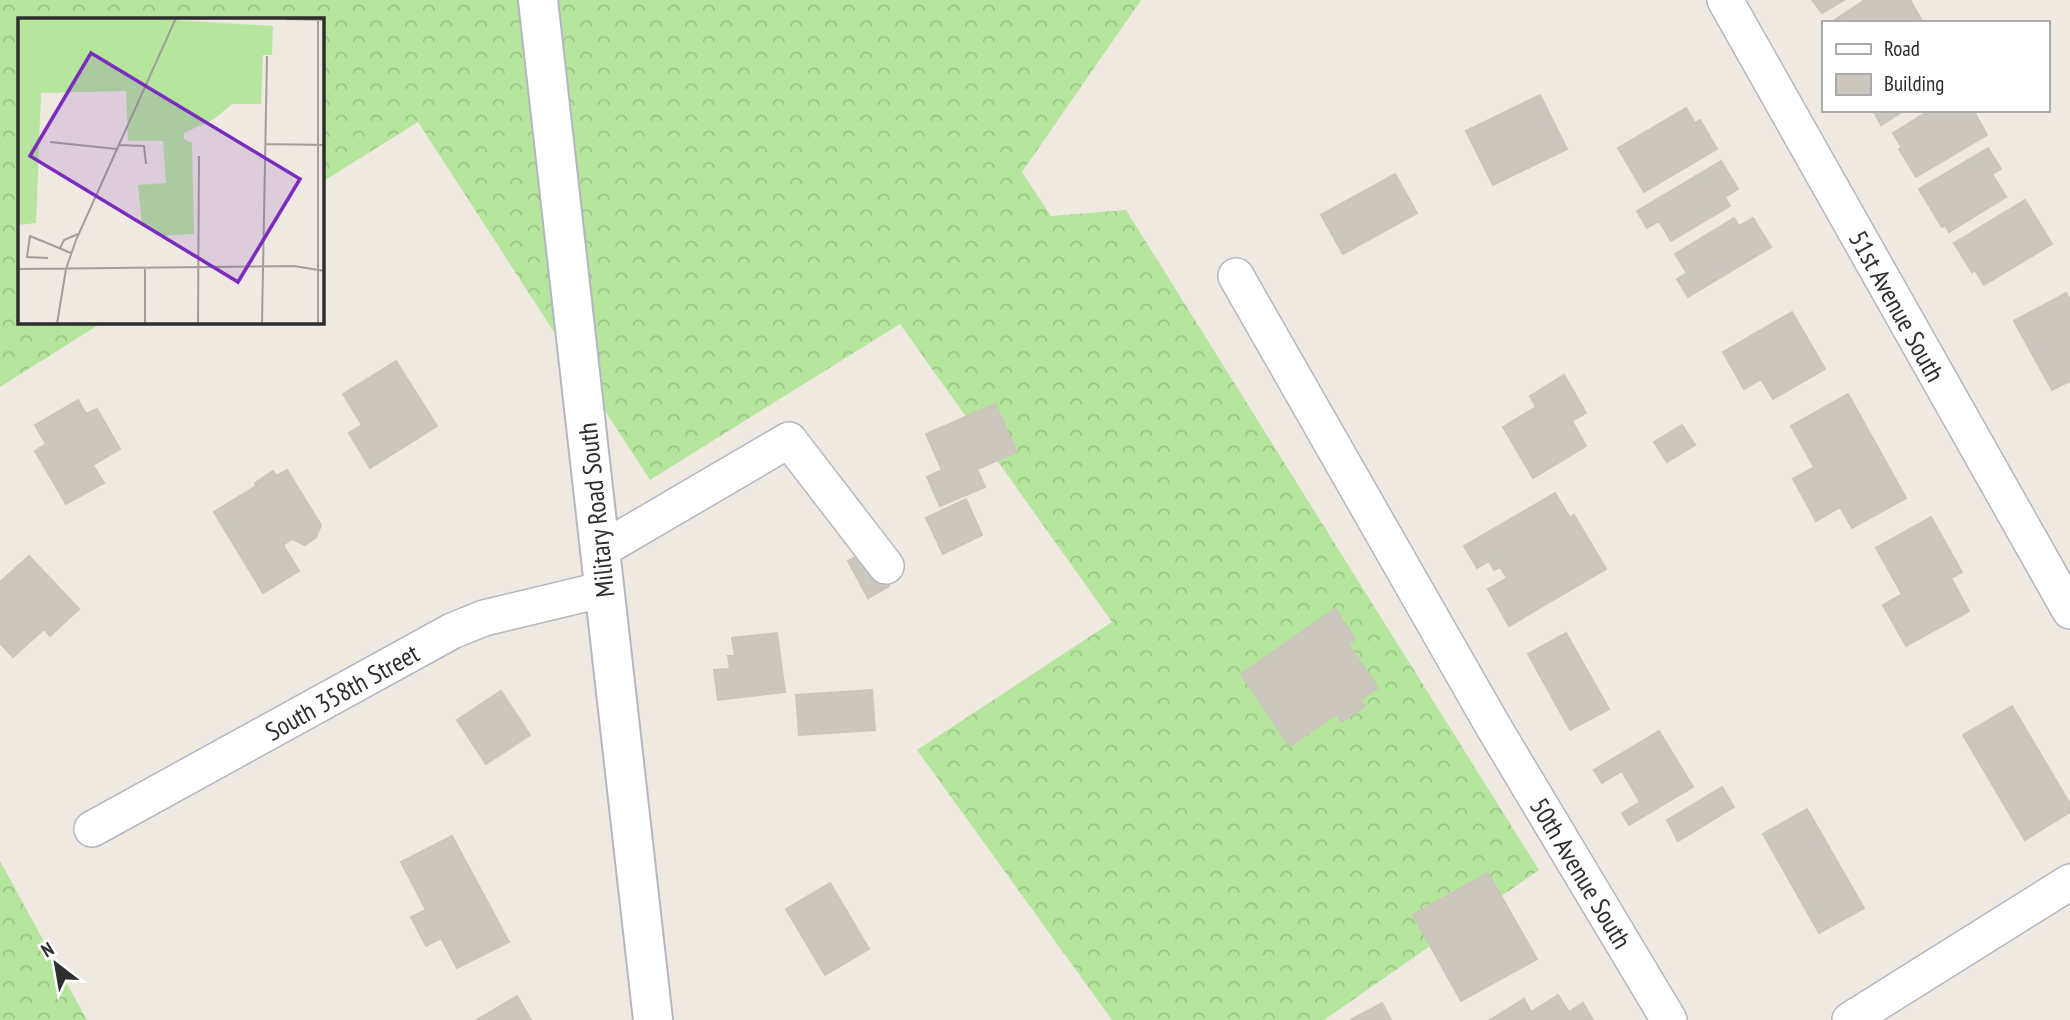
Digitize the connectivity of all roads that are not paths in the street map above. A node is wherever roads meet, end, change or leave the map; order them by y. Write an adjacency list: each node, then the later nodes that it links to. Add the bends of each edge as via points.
1 (538, 0): 4 (main road, Military Road South)
2 (1724, 0): 7 (street, 51st Avenue South)
3 (1236, 276): 11 (street, 50th Avenue South, via 1493,726)
4 (601, 550): 5 (street, via 789,440); 6 (main road, Military Road South)
5 (886, 566)
6 (606, 589): 8 (street, South 358th Street, via 484,618 452,631); 10 (main road, Military Road South)
7 (2070, 611)
8 (92, 829)
9 (2070, 881): 12 (street)
10 (653, 1020)
11 (1668, 1020)
12 (1850, 1020)

